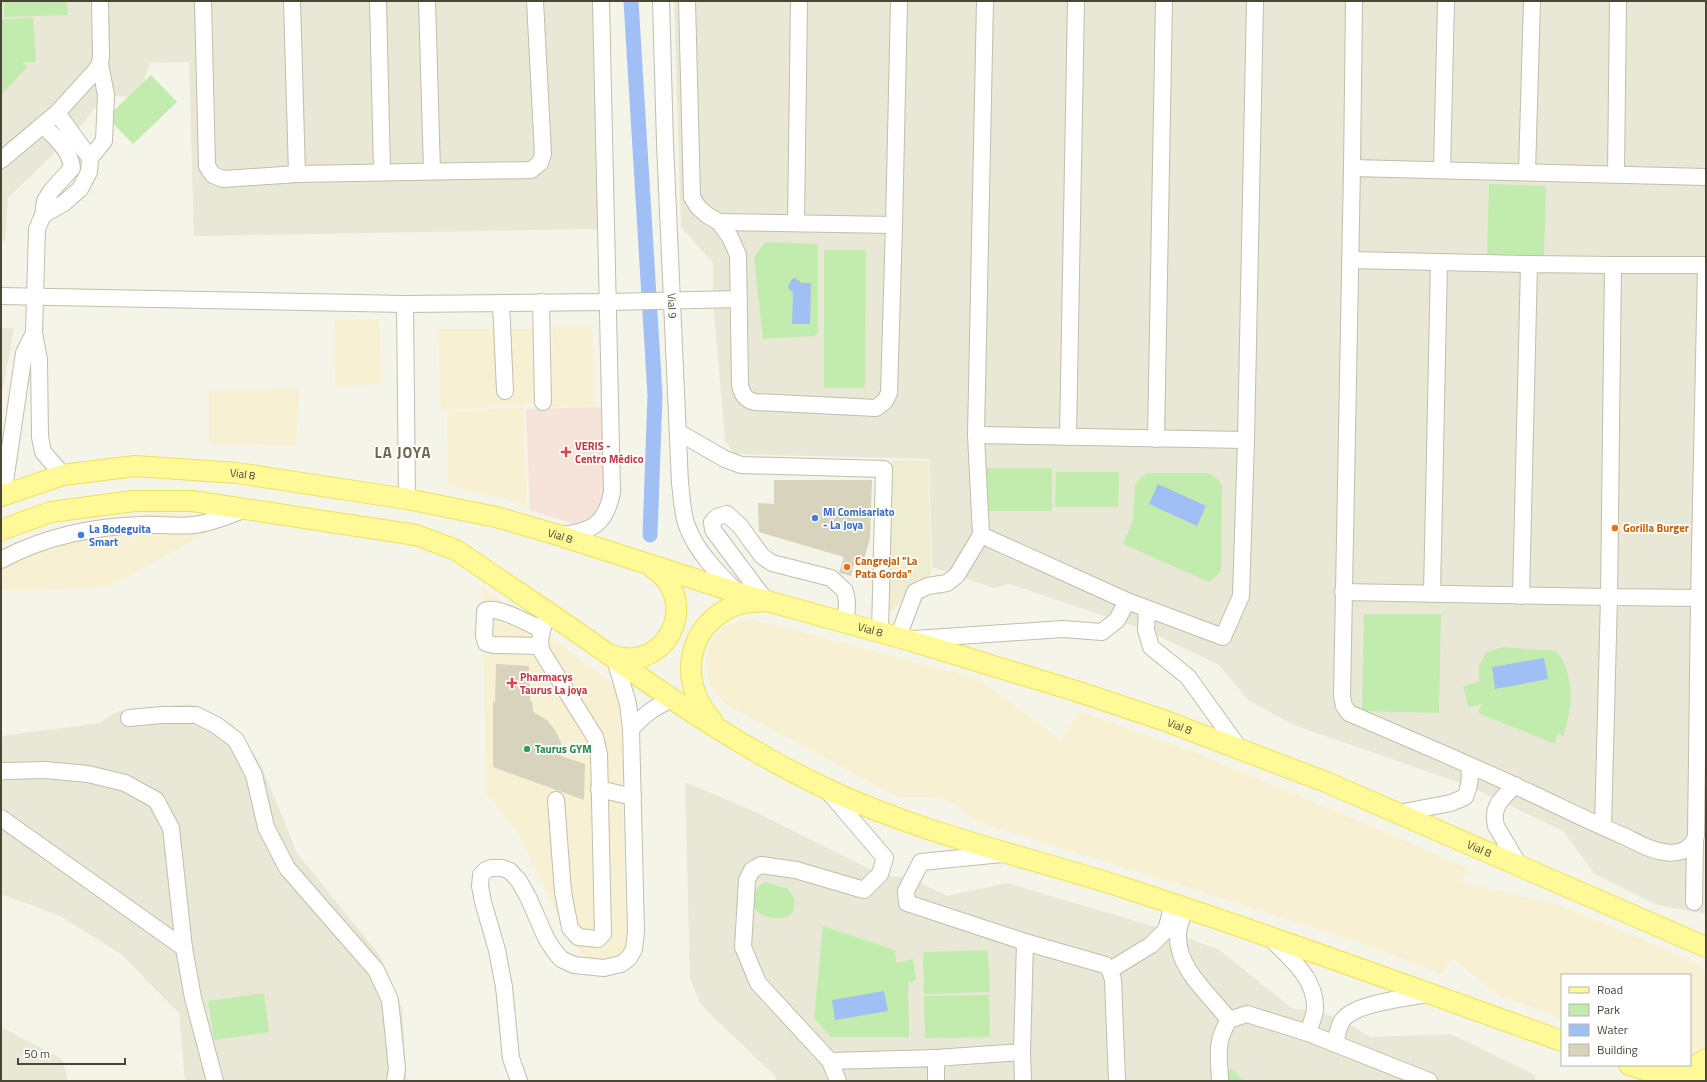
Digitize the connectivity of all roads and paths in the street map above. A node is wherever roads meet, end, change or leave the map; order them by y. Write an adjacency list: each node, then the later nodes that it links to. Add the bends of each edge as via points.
1 (100, 1): 20 (street)
2 (202, 1): 30 (street, via 209,170 213,175 223,178)
3 (292, 1): 30 (street)
4 (378, 1): 27 (street)
5 (427, 1): 28 (street)
6 (535, 1): 28 (street, via 543,154 540,163 531,170)
7 (601, 1): 47 (street)
8 (661, 1): 45 (street, Vial 9)
9 (686, 1): 34 (street, via 692,197 698,208)
10 (800, 1): 35 (street)
11 (899, 1): 36 (street)
12 (985, 1): 54 (street)
13 (1076, 1): 55 (street)
14 (1164, 1): 56 (street)
15 (1255, 1): 57 (street)
16 (1354, 1): 25 (street)
17 (1446, 1): 26 (street)
18 (1532, 1): 29 (street)
19 (1618, 1): 31 (street)
20 (100, 64): 21 (street); 23 (street, via 106,95 104,141)
21 (57, 113): 22 (street); 23 (street)
22 (43, 125): 24 (street); 33 (street, via 71,158 72,168 45,200)
23 (90, 158): 33 (street, via 90,172 80,189)
24 (1, 160)
25 (1352, 168): 26 (street); 37 (street)
26 (1442, 170): 29 (street)
27 (382, 171): 28 (street); 30 (street)
28 (432, 171)
29 (1527, 172): 31 (street)
30 (297, 174)
31 (1616, 174): 32 (street)
32 (1706, 177)
33 (40, 222): 42 (street)
34 (719, 222): 35 (street); 44 (street, via 730,237 738,255)
35 (796, 223): 36 (street)
36 (894, 225): 44 (street, via 889,393 885,402 876,408 755,402 743,396 740,385)
37 (1350, 260): 38 (street); 67 (street)
38 (1439, 262): 39 (street); 69 (street)
39 (1529, 264): 40 (street); 70 (street)
40 (1613, 265): 41 (street); 71 (street)
41 (1706, 266): 72 (street)
42 (36, 290): 43 (street); 49 (street); 50 (street)
43 (1, 296)
44 (739, 298): 45 (street)
45 (672, 301): 47 (street); 53 (street, Vial 9)
46 (541, 302): 47 (street); 48 (street); 52 (street)
47 (609, 302): 63 (street, via 612,492 610,504 605,515 591,528 580,533)
48 (501, 303): 49 (street); 51 (street)
49 (405, 304): 60 (street)
50 (34, 333): 58 (street, via 40,360 40,437 43,452); 59 (street, via 24,353)
51 (504, 391)
52 (543, 402)
53 (678, 432): 68 (street, Vial 9, via 680,483 687,525 693,540 710,564); 78 (street, via 725,459 741,465 884,469)
54 (976, 435): 55 (street); 64 (street)
55 (1068, 437): 56 (street)
56 (1156, 439): 57 (street)
57 (1246, 440): 75 (street, via 1241,596 1223,637)
58 (63, 475): 59 (main road, Vial 8); 60 (main road, Vial 8, via 135,466 237,473)
59 (2, 495)
60 (407, 499): 63 (main road, Vial 8, via 496,517)
61 (246, 509): 62 (main road, via 192,501 134,501 51,512); 65 (street, via 194,525 142,525 71,534); 76 (main road, via 416,535 456,550)
62 (1, 530)
63 (558, 535): 66 (main road, Vial 8)
64 (981, 535): 73 (street); 78 (street, via 958,576 947,583 928,586 915,592)
65 (1, 560)
66 (642, 563): 68 (main road, Vial 8); 80 (main road, via 660,572 672,588 677,607 674,627 663,644 646,655 627,658)
67 (1343, 592): 69 (street); 86 (street, via 1342,696 1346,710)
68 (738, 593): 74 (main road, Vial 8)
69 (1432, 594): 70 (street)
70 (1521, 596): 71 (street)
71 (1608, 597): 72 (street); 95 (street)
72 (1699, 598): 96 (street)
73 (1126, 600): 75 (street); 78 (street, via 1117,620 1102,632 1063,629)
74 (773, 603): 77 (main road, Vial 8); 77 (street, via 713,530 712,522 717,517 728,514 762,556 772,563 831,578 845,591); 84 (main road, via 757,602 734,606 714,618 695,646 690,669 694,692 705,712)
75 (1147, 609): 85 (street, via 1146,630 1151,647 1188,677)
76 (546, 622): 79 (street); 79 (street, via 491,609 485,611 486,643); 80 (main road)
77 (846, 624): 78 (main road, Vial 8)
78 (896, 636): 85 (main road, Vial 8, via 1086,694)
79 (540, 646): 89 (street, via 595,737 599,754)
80 (611, 656): 81 (main road); 83 (street, via 628,704)
81 (673, 699): 83 (street, via 648,712); 84 (main road)
82 (129, 718): 119 (street, via 196,715 216,725 236,740 254,775 266,827 287,868 376,970 390,1000 397,1069)
83 (631, 729): 91 (street)
84 (723, 731): 90 (main road, via 774,762)
85 (1239, 748): 93 (main road, Vial 8)
86 (1469, 766): 88 (street); 93 (street, via 1471,774 1465,797 1452,803)
87 (1, 772): 104 (street, via 45,770 88,774 125,783 156,800 171,828)
88 (1515, 785): 95 (street); 98 (street, via 1498,803 1494,819)
89 (599, 789): 91 (street); 92 (street, via 603,934 598,939 578,937 570,928 563,892)
90 (827, 789): 97 (main road, via 928,830); 114 (street, via 886,858 880,874 864,890 796,870 761,865 752,870 747,880 743,947 758,983)
91 (633, 797): 120 (street, via 636,932 634,949 629,958 621,964 615,967 592,968 574,965 561,959 546,938 518,881 510,871 491,868 481,875 483,902 497,950 505,993 511,1058)
92 (556, 800)
93 (1398, 812): 98 (main road, Vial 8)
94 (1, 818): 104 (street)
95 (1603, 827): 96 (street, via 1658,851 1670,853 1682,852)
96 (1694, 841): 99 (street)
97 (1006, 854): 100 (main road); 102 (street, via 921,862 906,891 907,903)
98 (1519, 865): 103 (main road, Vial 8)
99 (1694, 902)
100 (1179, 906): 101 (main road); 105 (street, via 1166,930 1151,945); 107 (street, via 1180,954 1199,986 1217,1003)
101 (1268, 936): 106 (main road); 108 (street, via 1302,970 1311,987 1315,1010)
102 (1026, 942): 105 (street, via 1105,965); 111 (street)
103 (1706, 947)
104 (184, 948): 118 (street, via 193,998)
105 (1110, 970): 124 (street, via 1113,980)
106 (1428, 994): 109 (main road); 110 (street, via 1363,1006 1350,1012 1341,1022)
107 (1229, 1020): 108 (street, via 1247,1014); 125 (street, via 1218,1044)
108 (1308, 1033): 110 (street)
109 (1561, 1041)
110 (1335, 1044): 126 (street)
111 (1022, 1052): 112 (street); 123 (street)
112 (936, 1058): 114 (street); 122 (street)
113 (1706, 1059): 116 (main road, via 1689,1069)
114 (830, 1061): 121 (street)
115 (1632, 1066): 116 (main road)
116 (1654, 1074): 117 (main road)
117 (1706, 1080)
118 (215, 1081)
119 (395, 1081)
120 (519, 1081)
121 (838, 1081)
122 (936, 1081)
123 (1023, 1081)
124 (1117, 1081)
125 (1220, 1081)
126 (1429, 1081)

